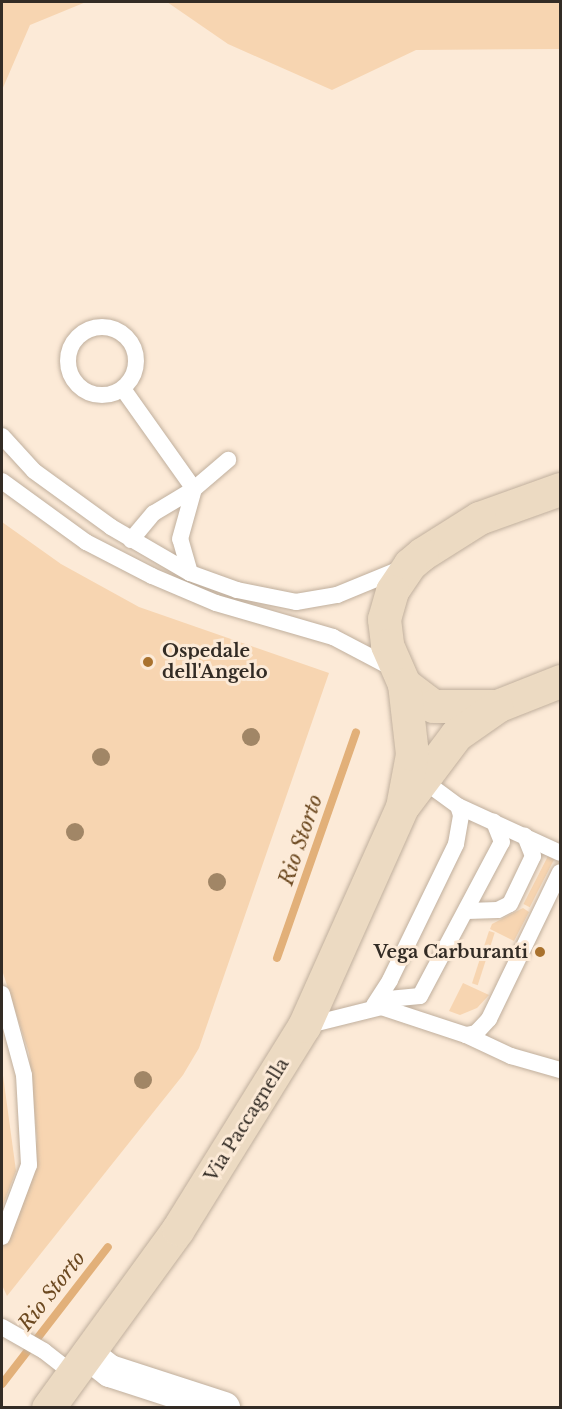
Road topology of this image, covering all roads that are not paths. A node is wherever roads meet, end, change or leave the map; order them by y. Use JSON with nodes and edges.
{"nodes":[{"id":1,"x":123,"y":389,"type":"junction"},
{"id":2,"x":2,"y":436,"type":"edge"},
{"id":3,"x":228,"y":460,"type":"dead end"},
{"id":4,"x":2,"y":481,"type":"edge"},
{"id":5,"x":194,"y":489,"type":"junction"},
{"id":6,"x":554,"y":496,"type":"edge"},
{"id":7,"x":131,"y":540,"type":"junction"},
{"id":8,"x":410,"y":564,"type":"junction"},
{"id":9,"x":190,"y":573,"type":"junction"},
{"id":10,"x":401,"y":678,"type":"junction"},
{"id":11,"x":552,"y":691,"type":"edge"},
{"id":12,"x":497,"y":706,"type":"junction"},
{"id":13,"x":424,"y":781,"type":"junction"},
{"id":14,"x":458,"y":806,"type":"junction"},
{"id":15,"x":402,"y":807,"type":"junction"},
{"id":16,"x":495,"y":822,"type":"junction"},
{"id":17,"x":525,"y":836,"type":"junction"},
{"id":18,"x":558,"y":850,"type":"edge"},
{"id":19,"x":561,"y":872,"type":"edge"},
{"id":20,"x":467,"y":912,"type":"junction"},
{"id":21,"x":2,"y":994,"type":"edge"},
{"id":22,"x":374,"y":1004,"type":"junction"},
{"id":23,"x":304,"y":1026,"type":"junction"},
{"id":24,"x":466,"y":1035,"type":"junction"},
{"id":25,"x":561,"y":1070,"type":"edge"},
{"id":26,"x":2,"y":1237,"type":"edge"},
{"id":27,"x":8,"y":1331,"type":"edge"},
{"id":28,"x":81,"y":1364,"type":"junction"},
{"id":29,"x":48,"y":1407,"type":"edge"},
{"id":30,"x":224,"y":1407,"type":"edge"}],
"edges":[{"from":1,"to":1,"type":"lane"},
{"from":1,"to":5,"type":"lane"},
{"from":2,"to":7,"type":"lane"},
{"from":3,"to":5,"type":"lane"},
{"from":4,"to":10,"type":"lane"},
{"from":5,"to":7,"type":"lane"},
{"from":5,"to":9,"type":"lane"},
{"from":6,"to":8,"type":"main road"},
{"from":7,"to":9,"type":"lane"},
{"from":8,"to":9,"type":"lane"},
{"from":8,"to":10,"type":"main road","name":"Via Paccagnella"},
{"from":10,"to":12,"type":"main road"},
{"from":10,"to":15,"type":"main road","name":"Via Paccagnella"},
{"from":11,"to":12,"type":"main road"},
{"from":12,"to":13,"type":"main road","name":"Via Paccagnella"},
{"from":13,"to":14,"type":"lane"},
{"from":13,"to":15,"type":"main road","name":"Via Paccagnella"},
{"from":14,"to":16,"type":"lane"},
{"from":14,"to":22,"type":"lane"},
{"from":15,"to":23,"type":"main road","name":"Via Paccagnella"},
{"from":16,"to":17,"type":"lane"},
{"from":16,"to":20,"type":"lane"},
{"from":17,"to":18,"type":"lane"},
{"from":17,"to":20,"type":"lane"},
{"from":19,"to":24,"type":"lane"},
{"from":20,"to":22,"type":"lane"},
{"from":21,"to":26,"type":"lane"},
{"from":22,"to":23,"type":"lane"},
{"from":22,"to":24,"type":"lane"},
{"from":23,"to":28,"type":"main road","name":"Via Paccagnella"},
{"from":24,"to":25,"type":"lane"},
{"from":27,"to":28,"type":"lane"},
{"from":28,"to":29,"type":"main road","name":"Via Paccagnella"},
{"from":28,"to":30,"type":"street"}]}
